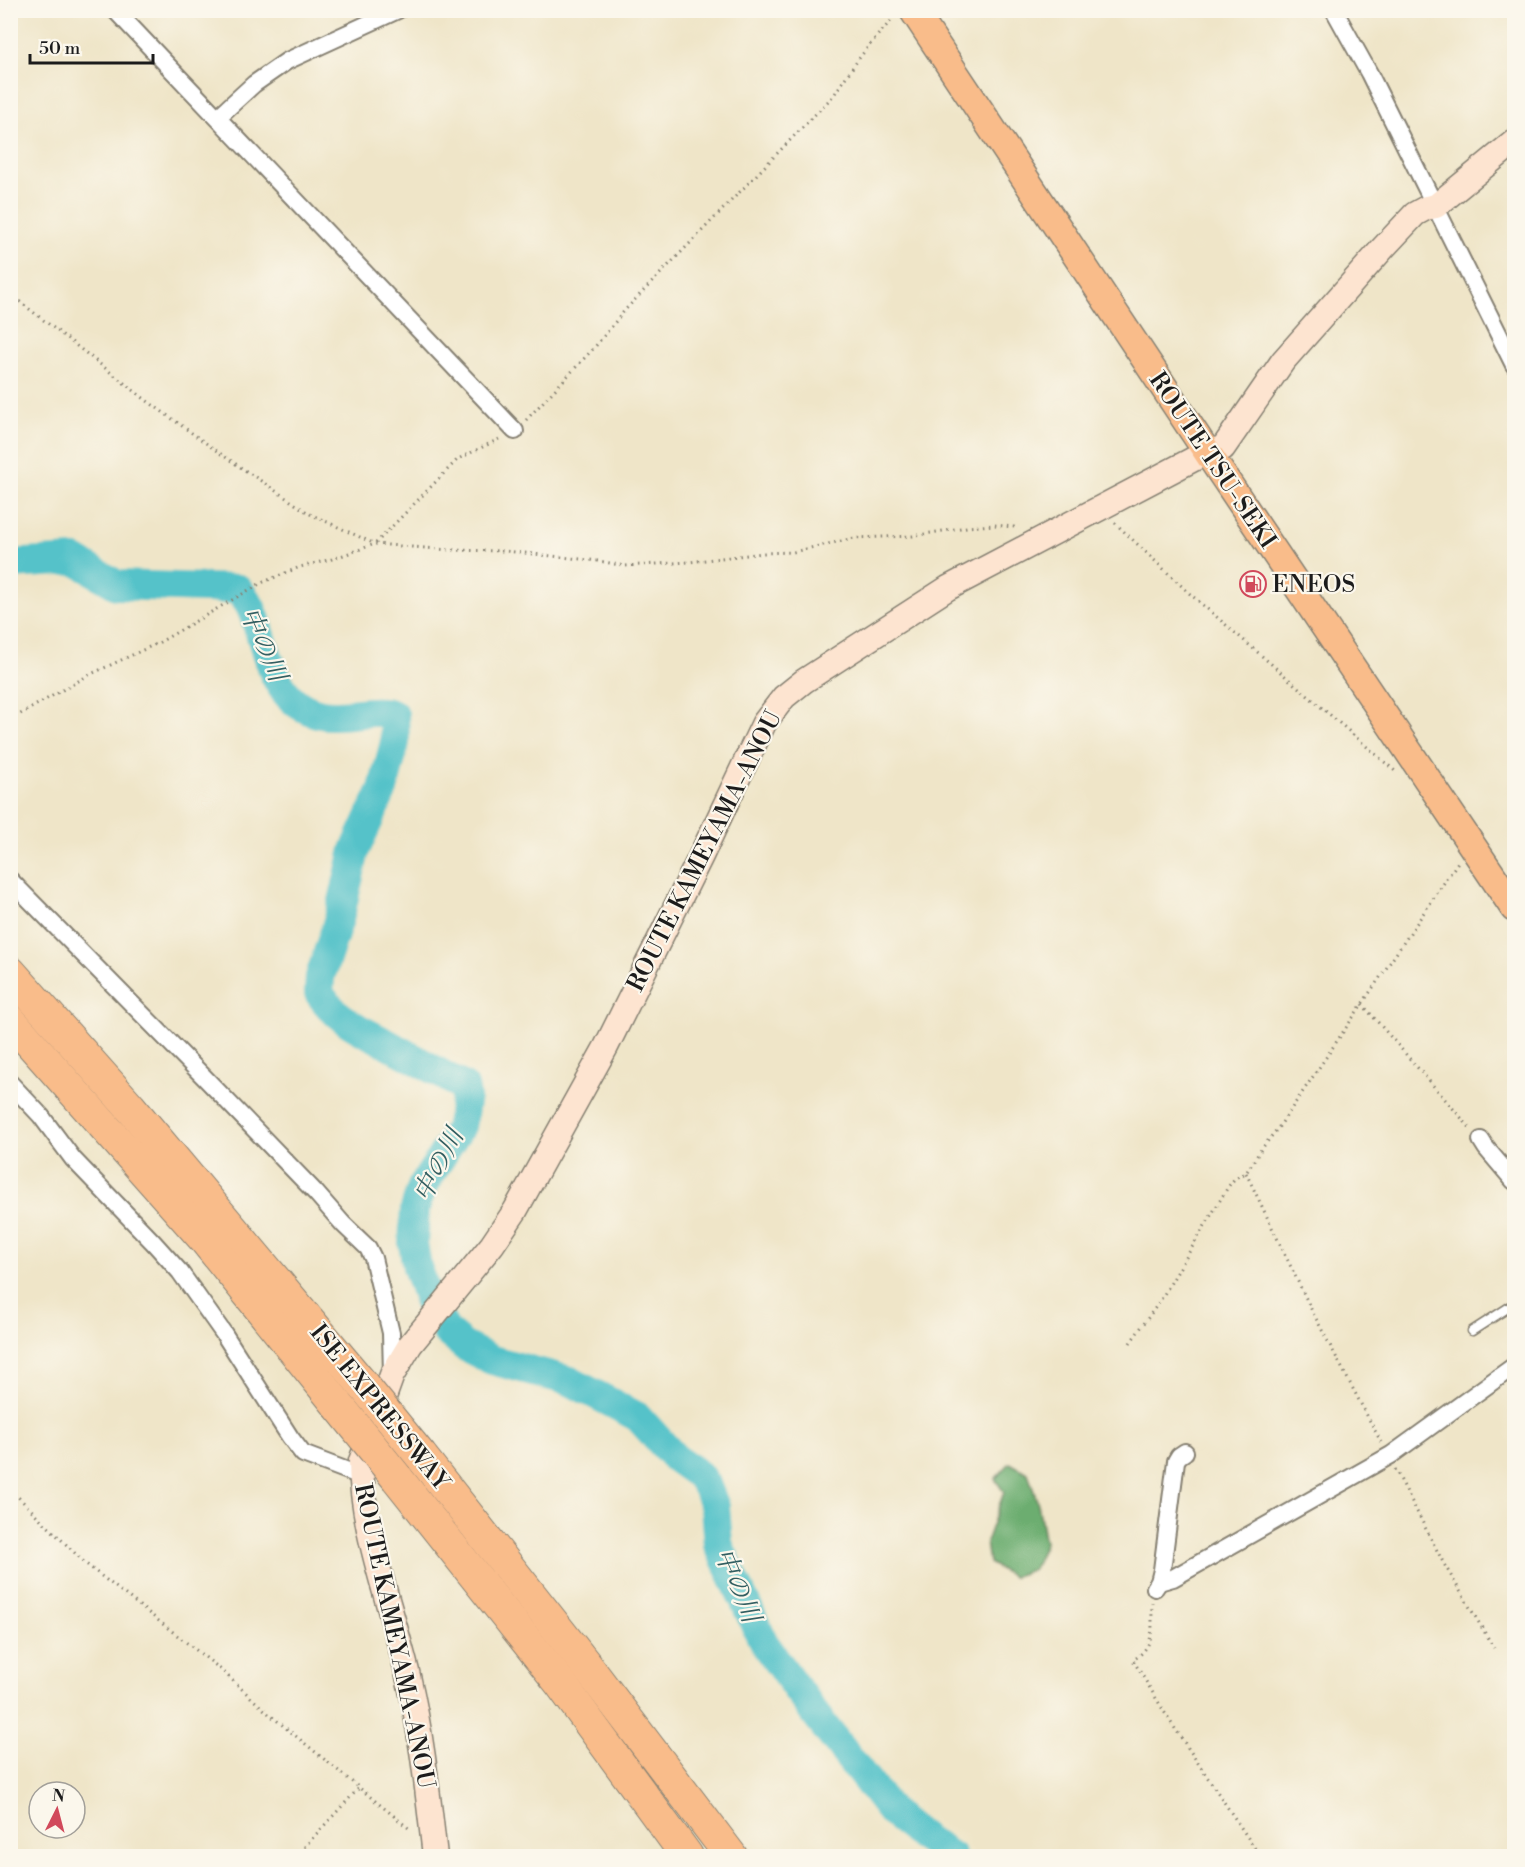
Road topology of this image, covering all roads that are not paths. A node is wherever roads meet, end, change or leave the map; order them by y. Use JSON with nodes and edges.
{"nodes":[{"id":1,"x":115,"y":10,"type":"edge"},
{"id":2,"x":398,"y":10,"type":"edge"},
{"id":3,"x":1334,"y":10,"type":"edge"},
{"id":4,"x":904,"y":14,"type":"edge"},
{"id":5,"x":218,"y":117,"type":"junction"},
{"id":6,"x":1515,"y":142,"type":"edge"},
{"id":7,"x":1436,"y":206,"type":"junction"},
{"id":8,"x":1515,"y":365,"type":"edge"},
{"id":9,"x":515,"y":431,"type":"road end"},
{"id":10,"x":1207,"y":452,"type":"junction"},
{"id":11,"x":10,"y":880,"type":"edge"},
{"id":12,"x":1515,"y":908,"type":"edge"},
{"id":13,"x":10,"y":972,"type":"edge"},
{"id":14,"x":10,"y":1020,"type":"edge"},
{"id":15,"x":10,"y":1083,"type":"edge"},
{"id":16,"x":1481,"y":1140,"type":"road end"},
{"id":17,"x":1515,"y":1181,"type":"edge"},
{"id":18,"x":1515,"y":1304,"type":"edge"},
{"id":19,"x":1472,"y":1331,"type":"dead end"},
{"id":20,"x":1515,"y":1366,"type":"edge"},
{"id":21,"x":392,"y":1375,"type":"junction"},
{"id":22,"x":1185,"y":1452,"type":"dead end"},
{"id":23,"x":361,"y":1476,"type":"junction"},
{"id":24,"x":436,"y":1856,"type":"edge"},
{"id":25,"x":687,"y":1857,"type":"edge"},
{"id":26,"x":731,"y":1857,"type":"edge"}],
"edges":[{"from":1,"to":5,"type":"street"},
{"from":2,"to":5,"type":"street"},
{"from":3,"to":7,"type":"street"},
{"from":4,"to":10,"type":"main road","name":"ROUTE TSU-SEKI"},
{"from":5,"to":9,"type":"street"},
{"from":6,"to":7,"type":"main road","name":"ROUTE KAMEYAMA-ANOU"},
{"from":7,"to":8,"type":"street"},
{"from":7,"to":10,"type":"main road","name":"ROUTE KAMEYAMA-ANOU"},
{"from":10,"to":12,"type":"main road","name":"ROUTE TSU-SEKI"},
{"from":10,"to":21,"type":"main road","name":"ROUTE KAMEYAMA-ANOU"},
{"from":11,"to":21,"type":"street"},
{"from":13,"to":26,"type":"highway","name":"ISE EXPRESSWAY","bridge":true},
{"from":14,"to":25,"type":"highway","name":"ISE EXPRESSWAY","bridge":true},
{"from":15,"to":23,"type":"street"},
{"from":16,"to":17,"type":"street"},
{"from":18,"to":19,"type":"lane"},
{"from":20,"to":22,"type":"street"},
{"from":21,"to":23,"type":"main road","name":"ROUTE KAMEYAMA-ANOU"},
{"from":23,"to":24,"type":"main road","name":"ROUTE KAMEYAMA-ANOU"}]}
